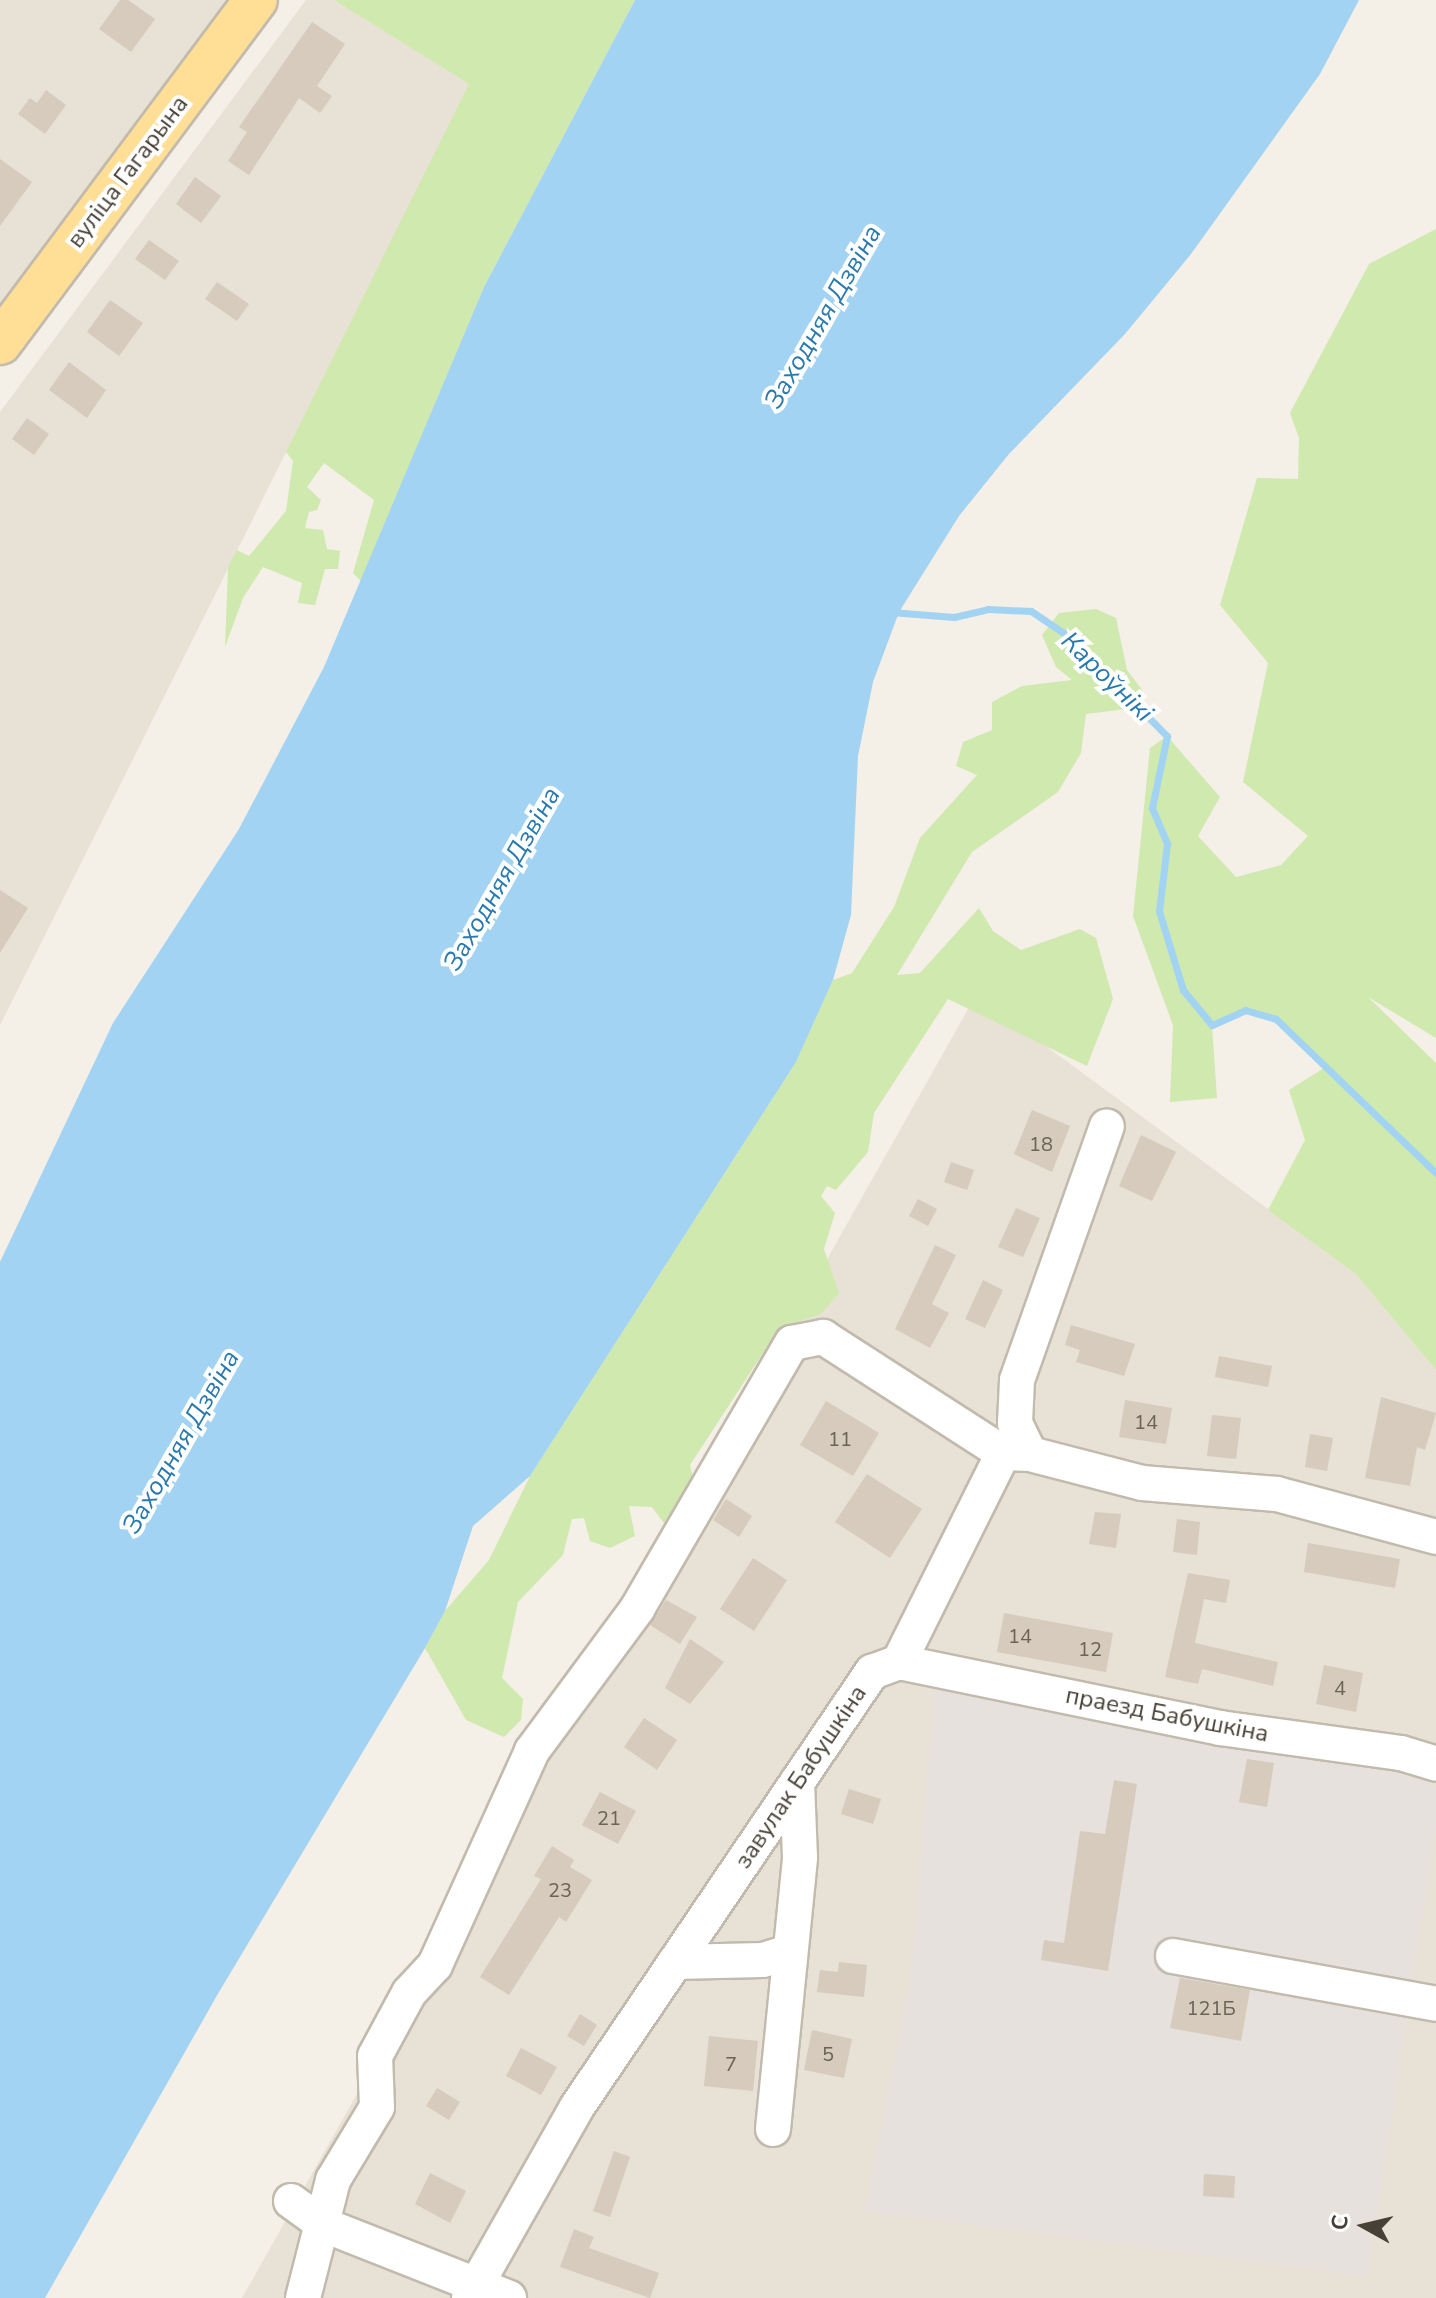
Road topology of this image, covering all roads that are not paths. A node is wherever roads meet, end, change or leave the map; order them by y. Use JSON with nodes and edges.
{"nodes":[{"id":1,"x":256,"y":0,"type":"edge"},
{"id":2,"x":0,"y":343,"type":"edge"},
{"id":3,"x":1107,"y":1126,"type":"dead end"},
{"id":4,"x":1016,"y":1453,"type":"junction"},
{"id":5,"x":1436,"y":1537,"type":"edge"},
{"id":6,"x":899,"y":1662,"type":"junction"},
{"id":7,"x":1436,"y":1764,"type":"edge"},
{"id":8,"x":797,"y":1782,"type":"junction"},
{"id":9,"x":790,"y":1952,"type":"junction"},
{"id":10,"x":1173,"y":1956,"type":"dead end"},
{"id":11,"x":675,"y":1962,"type":"junction"},
{"id":12,"x":1436,"y":2004,"type":"edge"},
{"id":13,"x":773,"y":2129,"type":"dead end"},
{"id":14,"x":291,"y":2201,"type":"dead end"},
{"id":15,"x":324,"y":2225,"type":"junction"},
{"id":16,"x":473,"y":2292,"type":"edge"},
{"id":17,"x":303,"y":2298,"type":"edge"},
{"id":18,"x":509,"y":2298,"type":"edge"}],
"edges":[{"from":1,"to":2,"type":"main road","name":"вуліца Гагарына"},
{"from":3,"to":4,"type":"street"},
{"from":4,"to":5,"type":"street"},
{"from":4,"to":6,"type":"street"},
{"from":4,"to":15,"type":"street"},
{"from":6,"to":7,"type":"street","name":"праезд Бабушкіна"},
{"from":6,"to":8,"type":"street","name":"завулак Бабушкіна"},
{"from":8,"to":9,"type":"street"},
{"from":8,"to":11,"type":"street","name":"завулак Бабушкіна"},
{"from":9,"to":11,"type":"street"},
{"from":9,"to":13,"type":"street"},
{"from":10,"to":12,"type":"street"},
{"from":11,"to":16,"type":"street","name":"завулак Бабушкіна"},
{"from":14,"to":15,"type":"street"},
{"from":15,"to":16,"type":"street"},
{"from":15,"to":17,"type":"street"},
{"from":16,"to":18,"type":"street"}]}
